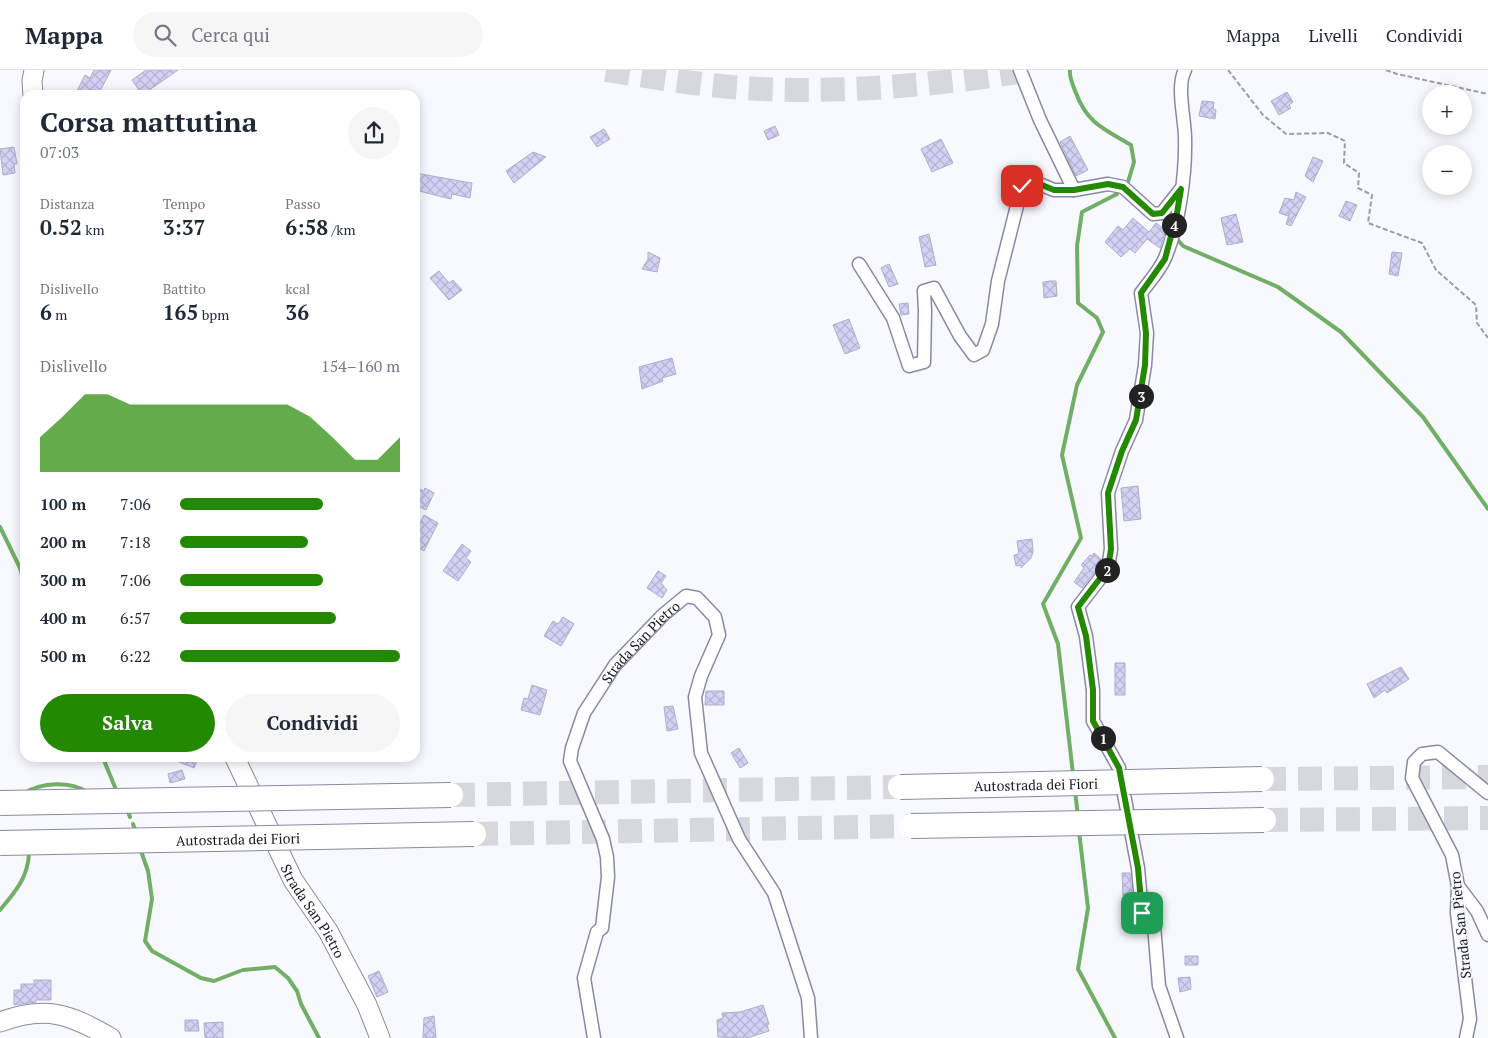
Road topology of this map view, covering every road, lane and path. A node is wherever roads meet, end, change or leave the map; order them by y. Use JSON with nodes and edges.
{"nodes":[{"id":1,"x":34,"y":70,"type":"edge"},
{"id":2,"x":1020,"y":70,"type":"edge"},
{"id":3,"x":1185,"y":70,"type":"edge"},
{"id":4,"x":1228,"y":70,"type":"edge"},
{"id":5,"x":1386,"y":70,"type":"edge"},
{"id":6,"x":33,"y":90,"type":"edge"},
{"id":7,"x":1488,"y":94,"type":"edge"},
{"id":8,"x":1181,"y":189,"type":"junction"},
{"id":9,"x":1074,"y":190,"type":"junction"},
{"id":10,"x":860,"y":264,"type":"dead end"},
{"id":11,"x":1488,"y":338,"type":"edge"},
{"id":12,"x":237,"y":762,"type":"edge"},
{"id":13,"x":1262,"y":779,"type":"tunnel mouth"},
{"id":14,"x":900,"y":786,"type":"tunnel mouth"},
{"id":15,"x":1488,"y":792,"type":"edge"},
{"id":16,"x":451,"y":795,"type":"tunnel mouth"},
{"id":17,"x":0,"y":803,"type":"edge"},
{"id":18,"x":1264,"y":820,"type":"tunnel mouth"},
{"id":19,"x":911,"y":826,"type":"tunnel mouth"},
{"id":20,"x":474,"y":834,"type":"tunnel mouth"},
{"id":21,"x":0,"y":843,"type":"edge"},
{"id":22,"x":1458,"y":886,"type":"junction"},
{"id":23,"x":1488,"y":935,"type":"edge"},
{"id":24,"x":0,"y":1022,"type":"edge"},
{"id":25,"x":110,"y":1038,"type":"edge"},
{"id":26,"x":380,"y":1038,"type":"edge"},
{"id":27,"x":594,"y":1038,"type":"edge"},
{"id":28,"x":811,"y":1038,"type":"edge"},
{"id":29,"x":1177,"y":1038,"type":"edge"},
{"id":30,"x":1466,"y":1038,"type":"edge"}],
"edges":[{"from":1,"to":6,"type":"street"},
{"from":2,"to":9,"type":"street"},
{"from":3,"to":8,"type":"street"},
{"from":4,"to":11,"type":"path"},
{"from":5,"to":7,"type":"path"},
{"from":8,"to":9,"type":"street"},
{"from":8,"to":29,"type":"street"},
{"from":9,"to":10,"type":"street"},
{"from":12,"to":26,"type":"street","name":"Strada San Pietro"},
{"from":13,"to":14,"type":"highway","name":"Autostrada dei Fiori","bridge":true},
{"from":15,"to":22,"type":"street","name":"Strada San Pietro"},
{"from":16,"to":17,"type":"highway","bridge":true},
{"from":18,"to":19,"type":"highway","bridge":true},
{"from":20,"to":21,"type":"highway","name":"Autostrada dei Fiori","bridge":true},
{"from":22,"to":23,"type":"street"},
{"from":22,"to":30,"type":"street","name":"Strada San Pietro"},
{"from":24,"to":25,"type":"street"},
{"from":27,"to":28,"type":"street","name":"Strada San Pietro"}]}
